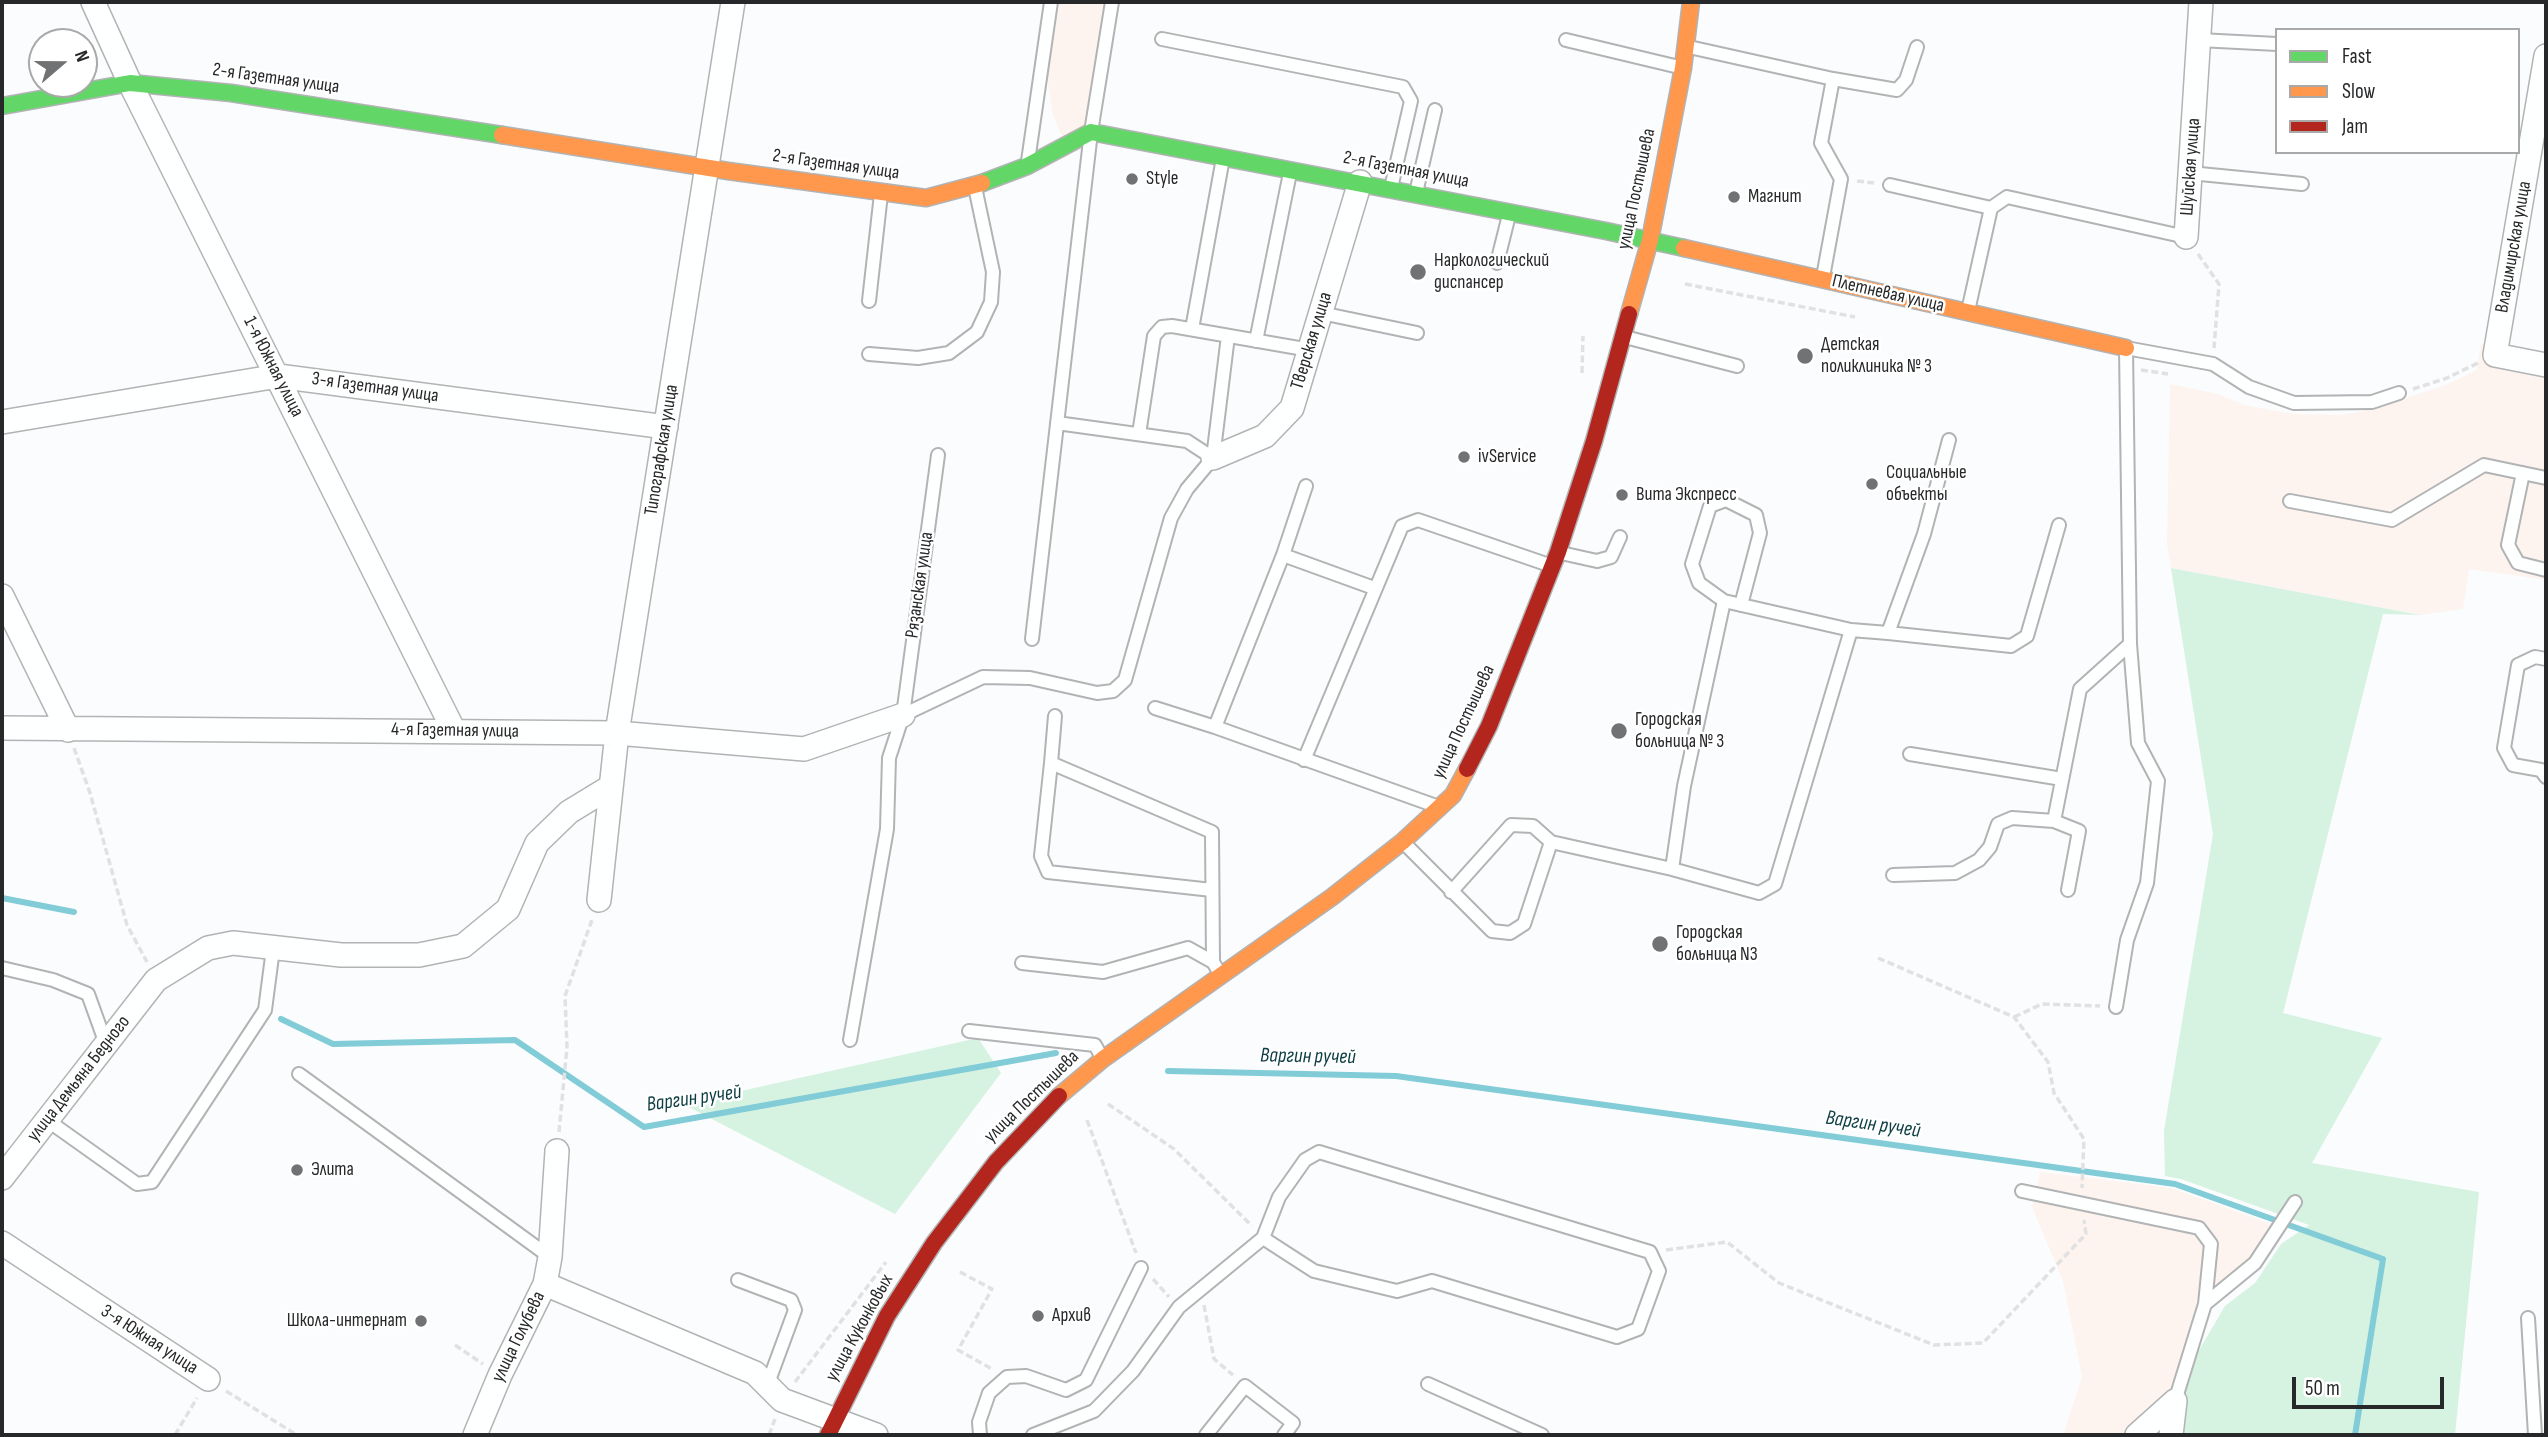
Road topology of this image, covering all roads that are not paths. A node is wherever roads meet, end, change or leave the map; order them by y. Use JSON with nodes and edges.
{"nodes":[{"id":1,"x":93,"y":2,"type":"edge"},
{"id":2,"x":733,"y":2,"type":"edge"},
{"id":3,"x":1051,"y":2,"type":"edge"},
{"id":4,"x":1112,"y":2,"type":"edge"},
{"id":5,"x":1691,"y":2,"type":"edge"},
{"id":6,"x":2201,"y":2,"type":"edge"},
{"id":7,"x":1162,"y":38,"type":"dead end"},
{"id":8,"x":1566,"y":40,"type":"dead end"},
{"id":9,"x":2199,"y":40,"type":"junction"},
{"id":10,"x":2275,"y":44,"type":"edge"},
{"id":11,"x":1686,"y":47,"type":"junction"},
{"id":12,"x":1917,"y":47,"type":"dead end"},
{"id":13,"x":2546,"y":55,"type":"edge"},
{"id":14,"x":1683,"y":68,"type":"junction"},
{"id":15,"x":1833,"y":79,"type":"junction"},
{"id":16,"x":130,"y":83,"type":"junction"},
{"id":17,"x":2,"y":106,"type":"edge"},
{"id":18,"x":1435,"y":110,"type":"dead end"},
{"id":19,"x":1091,"y":132,"type":"junction"},
{"id":20,"x":1224,"y":157,"type":"junction"},
{"id":21,"x":1027,"y":166,"type":"junction"},
{"id":22,"x":707,"y":167,"type":"junction"},
{"id":23,"x":1290,"y":169,"type":"junction"},
{"id":24,"x":2190,"y":173,"type":"junction"},
{"id":25,"x":1360,"y":182,"type":"junction"},
{"id":26,"x":2302,"y":184,"type":"dead end"},
{"id":27,"x":1890,"y":185,"type":"road end"},
{"id":28,"x":975,"y":186,"type":"junction"},
{"id":29,"x":1391,"y":188,"type":"junction"},
{"id":30,"x":881,"y":193,"type":"junction"},
{"id":31,"x":1416,"y":193,"type":"junction"},
{"id":32,"x":1991,"y":208,"type":"junction"},
{"id":33,"x":1510,"y":211,"type":"junction"},
{"id":34,"x":2186,"y":237,"type":"joint"},
{"id":35,"x":1650,"y":240,"type":"junction"},
{"id":36,"x":1497,"y":263,"type":"dead end"},
{"id":37,"x":1823,"y":280,"type":"junction"},
{"id":38,"x":869,"y":301,"type":"dead end"},
{"id":39,"x":1321,"y":313,"type":"junction"},
{"id":40,"x":1968,"y":313,"type":"junction"},
{"id":41,"x":1192,"y":330,"type":"junction"},
{"id":42,"x":1416,"y":333,"type":"dead end"},
{"id":43,"x":1228,"y":336,"type":"junction"},
{"id":44,"x":1623,"y":336,"type":"junction"},
{"id":45,"x":1256,"y":341,"type":"junction"},
{"id":46,"x":2126,"y":348,"type":"junction"},
{"id":47,"x":1310,"y":350,"type":"junction"},
{"id":48,"x":869,"y":354,"type":"dead end"},
{"id":49,"x":2546,"y":365,"type":"edge"},
{"id":50,"x":1737,"y":366,"type":"dead end"},
{"id":51,"x":278,"y":376,"type":"junction"},
{"id":52,"x":2399,"y":393,"type":"road end"},
{"id":53,"x":2,"y":422,"type":"edge"},
{"id":54,"x":1057,"y":423,"type":"junction"},
{"id":55,"x":666,"y":427,"type":"junction"},
{"id":56,"x":1139,"y":434,"type":"junction"},
{"id":57,"x":1949,"y":440,"type":"dead end"},
{"id":58,"x":938,"y":455,"type":"dead end"},
{"id":59,"x":1213,"y":457,"type":"junction"},
{"id":60,"x":2523,"y":473,"type":"junction"},
{"id":61,"x":2546,"y":478,"type":"edge"},
{"id":62,"x":1306,"y":486,"type":"dead end"},
{"id":63,"x":2290,"y":501,"type":"dead end"},
{"id":64,"x":2059,"y":525,"type":"dead end"},
{"id":65,"x":1620,"y":537,"type":"dead end"},
{"id":66,"x":1283,"y":555,"type":"junction"},
{"id":67,"x":1556,"y":559,"type":"junction"},
{"id":68,"x":2546,"y":570,"type":"edge"},
{"id":69,"x":1374,"y":588,"type":"junction"},
{"id":70,"x":2,"y":596,"type":"edge"},
{"id":71,"x":1724,"y":601,"type":"junction"},
{"id":72,"x":1741,"y":604,"type":"junction"},
{"id":73,"x":1851,"y":630,"type":"junction"},
{"id":74,"x":1888,"y":633,"type":"junction"},
{"id":75,"x":1032,"y":639,"type":"dead end"},
{"id":76,"x":2130,"y":644,"type":"junction"},
{"id":77,"x":2546,"y":659,"type":"edge"},
{"id":78,"x":1155,"y":708,"type":"dead end"},
{"id":79,"x":903,"y":715,"type":"junction"},
{"id":80,"x":1055,"y":716,"type":"dead end"},
{"id":81,"x":1215,"y":727,"type":"junction"},
{"id":82,"x":2,"y":728,"type":"edge"},
{"id":83,"x":68,"y":730,"type":"junction"},
{"id":84,"x":454,"y":730,"type":"junction"},
{"id":85,"x":617,"y":733,"type":"junction"},
{"id":86,"x":1910,"y":754,"type":"dead end"},
{"id":87,"x":1304,"y":760,"type":"junction"},
{"id":88,"x":1051,"y":763,"type":"junction"},
{"id":89,"x":2546,"y":777,"type":"edge"},
{"id":90,"x":2062,"y":779,"type":"junction"},
{"id":91,"x":610,"y":787,"type":"junction"},
{"id":92,"x":1442,"y":808,"type":"junction"},
{"id":93,"x":2054,"y":821,"type":"junction"},
{"id":94,"x":1402,"y":842,"type":"junction"},
{"id":95,"x":1551,"y":842,"type":"junction"},
{"id":96,"x":1672,"y":869,"type":"junction"},
{"id":97,"x":1893,"y":876,"type":"dead end"},
{"id":98,"x":1212,"y":890,"type":"junction"},
{"id":99,"x":2068,"y":890,"type":"dead end"},
{"id":100,"x":1451,"y":892,"type":"junction"},
{"id":101,"x":599,"y":900,"type":"road end"},
{"id":102,"x":273,"y":949,"type":"junction"},
{"id":103,"x":1022,"y":963,"type":"dead end"},
{"id":104,"x":2,"y":968,"type":"edge"},
{"id":105,"x":1217,"y":969,"type":"junction"},
{"id":106,"x":2116,"y":1007,"type":"road end"},
{"id":107,"x":969,"y":1031,"type":"dead end"},
{"id":108,"x":850,"y":1041,"type":"dead end"},
{"id":109,"x":106,"y":1044,"type":"junction"},
{"id":110,"x":1103,"y":1059,"type":"junction"},
{"id":111,"x":299,"y":1074,"type":"dead end"},
{"id":112,"x":47,"y":1120,"type":"junction"},
{"id":113,"x":557,"y":1152,"type":"road end"},
{"id":114,"x":2,"y":1178,"type":"edge"},
{"id":115,"x":2022,"y":1191,"type":"dead end"},
{"id":116,"x":2295,"y":1202,"type":"dead end"},
{"id":117,"x":1263,"y":1238,"type":"junction"},
{"id":118,"x":2,"y":1243,"type":"edge"},
{"id":119,"x":933,"y":1243,"type":"joint"},
{"id":120,"x":550,"y":1257,"type":"junction"},
{"id":121,"x":1141,"y":1268,"type":"road end"},
{"id":122,"x":738,"y":1280,"type":"dead end"},
{"id":123,"x":545,"y":1283,"type":"junction"},
{"id":124,"x":2206,"y":1304,"type":"junction"},
{"id":125,"x":2528,"y":1318,"type":"dead end"},
{"id":126,"x":208,"y":1379,"type":"road end"},
{"id":127,"x":1428,"y":1384,"type":"dead end"},
{"id":128,"x":767,"y":1387,"type":"junction"},
{"id":129,"x":2175,"y":1401,"type":"junction"},
{"id":130,"x":831,"y":1428,"type":"edge"},
{"id":131,"x":475,"y":1435,"type":"edge"},
{"id":132,"x":876,"y":1435,"type":"edge"},
{"id":133,"x":980,"y":1435,"type":"edge"},
{"id":134,"x":1032,"y":1435,"type":"edge"},
{"id":135,"x":1206,"y":1435,"type":"edge"},
{"id":136,"x":1284,"y":1435,"type":"edge"},
{"id":137,"x":1542,"y":1435,"type":"edge"},
{"id":138,"x":2137,"y":1435,"type":"edge"},
{"id":139,"x":2171,"y":1435,"type":"edge"},
{"id":140,"x":2535,"y":1435,"type":"edge"}],
"edges":[{"from":1,"to":16,"type":"street","name":"1-я Южная улица"},
{"from":2,"to":22,"type":"street","name":"Типографская улица"},
{"from":3,"to":21,"type":"lane"},
{"from":4,"to":19,"type":"lane"},
{"from":5,"to":11,"type":"street","name":"улица Постышева"},
{"from":6,"to":9,"type":"street","name":"Шуйская улица"},
{"from":7,"to":29,"type":"lane"},
{"from":8,"to":14,"type":"lane"},
{"from":9,"to":10,"type":"lane"},
{"from":9,"to":24,"type":"street","name":"Шуйская улица"},
{"from":11,"to":14,"type":"street","name":"улица Постышева"},
{"from":11,"to":15,"type":"lane"},
{"from":12,"to":15,"type":"lane"},
{"from":13,"to":49,"type":"street","name":"Владимирская улица"},
{"from":14,"to":35,"type":"street","name":"улица Постышева"},
{"from":15,"to":37,"type":"lane"},
{"from":16,"to":17,"type":"street","name":"2-я Газетная улица"},
{"from":16,"to":22,"type":"street","name":"2-я Газетная улица"},
{"from":16,"to":51,"type":"street","name":"1-я Южная улица"},
{"from":18,"to":31,"type":"lane"},
{"from":19,"to":20,"type":"street","name":"2-я Газетная улица"},
{"from":19,"to":21,"type":"street","name":"2-я Газетная улица"},
{"from":19,"to":54,"type":"lane"},
{"from":20,"to":23,"type":"street","name":"2-я Газетная улица"},
{"from":20,"to":41,"type":"lane"},
{"from":21,"to":28,"type":"street","name":"2-я Газетная улица"},
{"from":22,"to":30,"type":"street","name":"2-я Газетная улица"},
{"from":22,"to":55,"type":"street","name":"Типографская улица"},
{"from":23,"to":25,"type":"street","name":"2-я Газетная улица"},
{"from":23,"to":45,"type":"lane"},
{"from":24,"to":26,"type":"lane"},
{"from":24,"to":34,"type":"street","name":"Шуйская улица"},
{"from":25,"to":29,"type":"street","name":"2-я Газетная улица"},
{"from":25,"to":39,"type":"street","name":"Тверская улица"},
{"from":27,"to":32,"type":"lane"},
{"from":28,"to":30,"type":"street","name":"2-я Газетная улица"},
{"from":28,"to":48,"type":"lane"},
{"from":29,"to":31,"type":"street","name":"2-я Газетная улица"},
{"from":30,"to":38,"type":"lane"},
{"from":31,"to":33,"type":"street","name":"2-я Газетная улица"},
{"from":32,"to":34,"type":"lane"},
{"from":32,"to":40,"type":"lane"},
{"from":33,"to":35,"type":"street","name":"2-я Газетная улица"},
{"from":33,"to":36,"type":"lane"},
{"from":35,"to":37,"type":"street","name":"Плетневая улица"},
{"from":35,"to":44,"type":"street","name":"улица Постышева"},
{"from":37,"to":40,"type":"street","name":"Плетневая улица"},
{"from":39,"to":42,"type":"lane"},
{"from":39,"to":47,"type":"street","name":"Тверская улица"},
{"from":40,"to":46,"type":"street","name":"Плетневая улица"},
{"from":41,"to":43,"type":"lane"},
{"from":41,"to":56,"type":"lane"},
{"from":43,"to":45,"type":"lane"},
{"from":43,"to":59,"type":"lane"},
{"from":44,"to":50,"type":"lane"},
{"from":44,"to":67,"type":"street","name":"улица Постышева"},
{"from":45,"to":47,"type":"lane"},
{"from":46,"to":52,"type":"lane"},
{"from":46,"to":76,"type":"lane"},
{"from":47,"to":59,"type":"street","name":"Тверская улица"},
{"from":51,"to":53,"type":"street","name":"3-я Газетная улица"},
{"from":51,"to":55,"type":"street","name":"3-я Газетная улица"},
{"from":51,"to":84,"type":"street","name":"1-я Южная улица"},
{"from":54,"to":56,"type":"lane"},
{"from":54,"to":75,"type":"lane"},
{"from":55,"to":85,"type":"street","name":"Типографская улица"},
{"from":56,"to":59,"type":"lane"},
{"from":57,"to":74,"type":"lane"},
{"from":58,"to":79,"type":"lane","name":"Рязанская улица"},
{"from":59,"to":79,"type":"lane"},
{"from":60,"to":61,"type":"lane"},
{"from":60,"to":63,"type":"lane"},
{"from":60,"to":68,"type":"lane"},
{"from":62,"to":66,"type":"lane"},
{"from":64,"to":74,"type":"lane"},
{"from":65,"to":67,"type":"lane"},
{"from":66,"to":69,"type":"lane"},
{"from":66,"to":81,"type":"lane"},
{"from":67,"to":69,"type":"lane"},
{"from":67,"to":92,"type":"street","name":"улица Постышева"},
{"from":69,"to":87,"type":"lane"},
{"from":70,"to":83,"type":"street"},
{"from":71,"to":72,"type":"lane"},
{"from":71,"to":72,"type":"lane"},
{"from":71,"to":96,"type":"lane"},
{"from":72,"to":73,"type":"lane"},
{"from":73,"to":74,"type":"lane"},
{"from":73,"to":96,"type":"lane"},
{"from":76,"to":90,"type":"lane"},
{"from":76,"to":106,"type":"lane"},
{"from":77,"to":89,"type":"lane"},
{"from":78,"to":81,"type":"lane"},
{"from":79,"to":85,"type":"street","name":"4-я Газетная улица"},
{"from":79,"to":108,"type":"lane","name":"Рязанская улица"},
{"from":80,"to":88,"type":"lane"},
{"from":81,"to":87,"type":"lane"},
{"from":82,"to":83,"type":"street","name":"4-я Газетная улица"},
{"from":83,"to":84,"type":"street","name":"4-я Газетная улица"},
{"from":84,"to":85,"type":"street","name":"4-я Газетная улица"},
{"from":85,"to":91,"type":"street","name":"Типографская улица"},
{"from":86,"to":90,"type":"lane"},
{"from":87,"to":92,"type":"lane"},
{"from":88,"to":98,"type":"lane"},
{"from":88,"to":98,"type":"lane"},
{"from":90,"to":93,"type":"lane"},
{"from":91,"to":101,"type":"street","name":"Типографская улица"},
{"from":91,"to":102,"type":"street"},
{"from":92,"to":94,"type":"street","name":"улица Постышева"},
{"from":93,"to":97,"type":"lane"},
{"from":93,"to":99,"type":"lane"},
{"from":94,"to":100,"type":"lane"},
{"from":94,"to":105,"type":"street","name":"улица Постышева"},
{"from":95,"to":96,"type":"lane"},
{"from":95,"to":100,"type":"lane"},
{"from":95,"to":100,"type":"lane"},
{"from":98,"to":105,"type":"lane"},
{"from":102,"to":109,"type":"street","name":"улица Демьяна Бедного"},
{"from":102,"to":112,"type":"lane"},
{"from":103,"to":105,"type":"lane"},
{"from":104,"to":109,"type":"lane"},
{"from":105,"to":110,"type":"street","name":"улица Постышева"},
{"from":107,"to":110,"type":"lane"},
{"from":109,"to":112,"type":"street","name":"улица Демьяна Бедного"},
{"from":110,"to":119,"type":"street","name":"улица Постышева"},
{"from":111,"to":120,"type":"lane"},
{"from":112,"to":114,"type":"street","name":"улица Демьяна Бедного"},
{"from":113,"to":120,"type":"street","name":"улица Голубева"},
{"from":115,"to":124,"type":"lane"},
{"from":116,"to":124,"type":"lane"},
{"from":117,"to":117,"type":"lane"},
{"from":117,"to":134,"type":"lane"},
{"from":118,"to":126,"type":"street","name":"3-я Южная улица"},
{"from":119,"to":130,"type":"street","name":"улица Куконковых"},
{"from":120,"to":123,"type":"street","name":"улица Голубева"},
{"from":121,"to":133,"type":"lane"},
{"from":122,"to":128,"type":"lane"},
{"from":123,"to":128,"type":"street"},
{"from":123,"to":131,"type":"street","name":"улица Голубева"},
{"from":124,"to":129,"type":"lane"},
{"from":125,"to":140,"type":"lane"},
{"from":127,"to":137,"type":"lane"},
{"from":128,"to":130,"type":"street"},
{"from":129,"to":138,"type":"street"},
{"from":129,"to":139,"type":"street"},
{"from":130,"to":132,"type":"street"},
{"from":135,"to":136,"type":"lane"}]}
